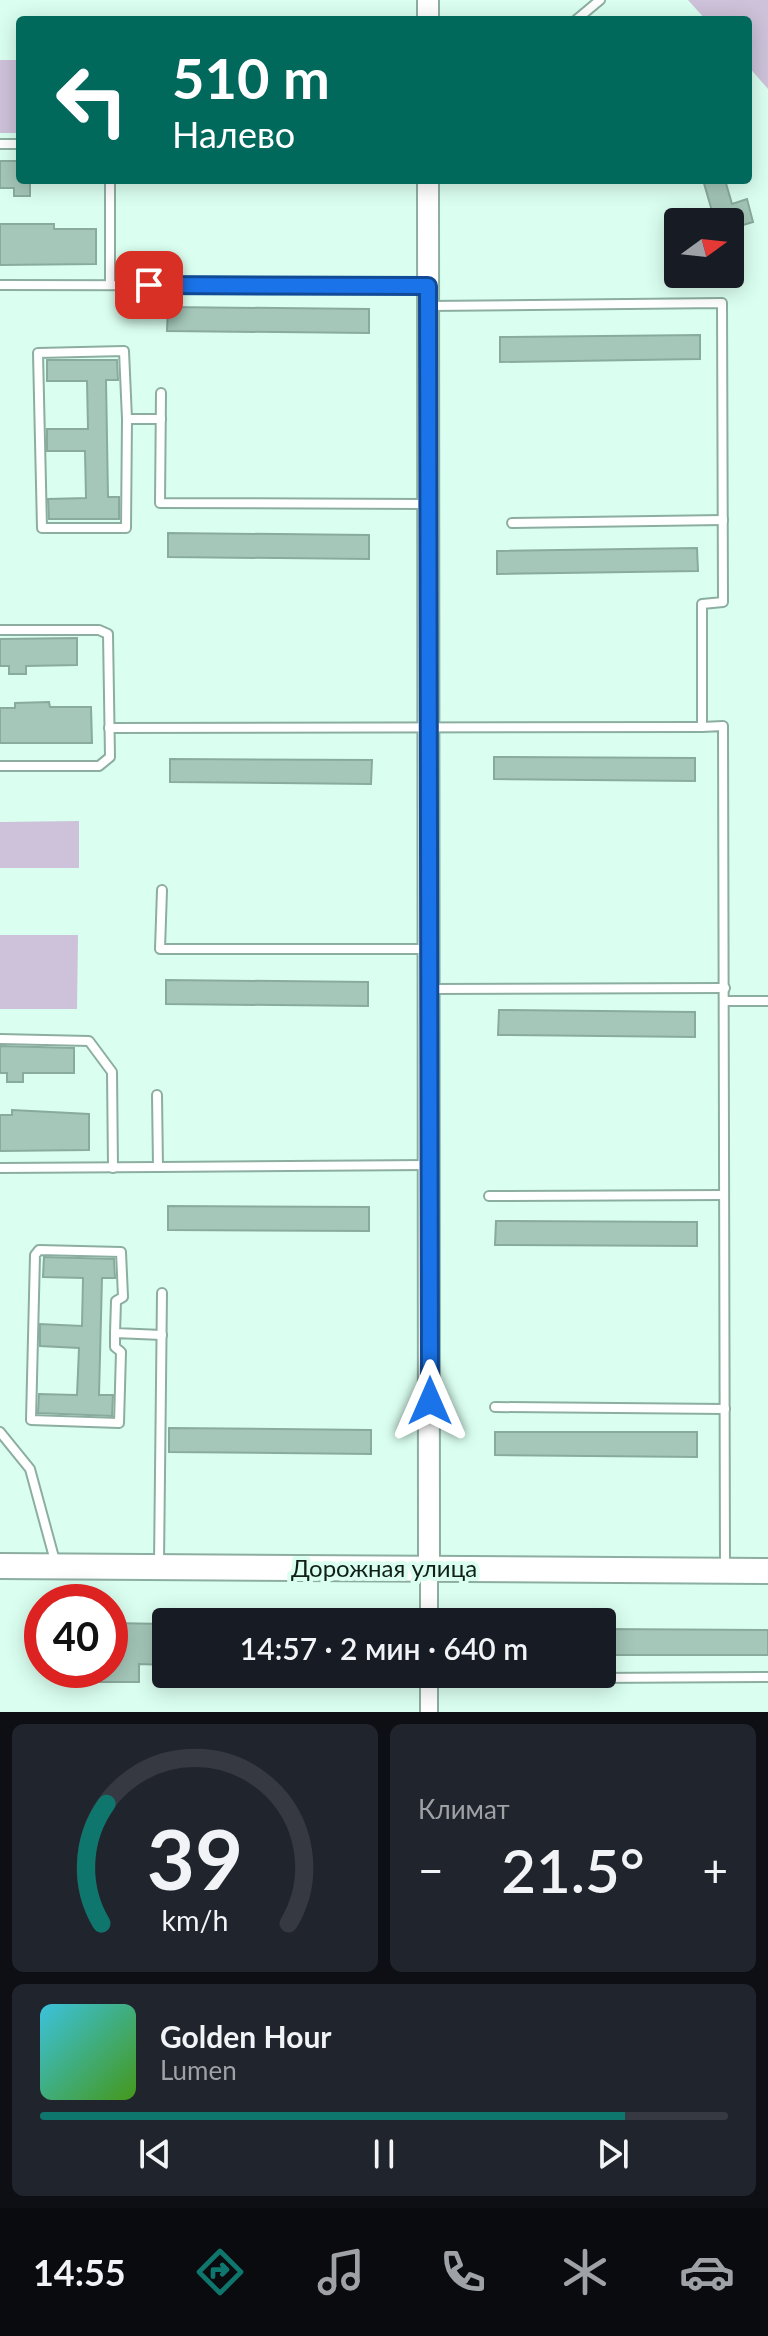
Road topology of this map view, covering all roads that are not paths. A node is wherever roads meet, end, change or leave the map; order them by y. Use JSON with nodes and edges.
{"nodes":[{"id":1,"x":600,"y":0,"type":"edge"},
{"id":2,"x":581,"y":16,"type":"edge"},
{"id":3,"x":110,"y":184,"type":"edge"},
{"id":4,"x":428,"y":184,"type":"edge"},
{"id":5,"x":0,"y":285,"type":"edge"},
{"id":6,"x":110,"y":285,"type":"junction"},
{"id":7,"x":428,"y":296,"type":"junction"},
{"id":8,"x":161,"y":393,"type":"dead end"},
{"id":9,"x":127,"y":419,"type":"junction"},
{"id":10,"x":161,"y":419,"type":"junction"},
{"id":11,"x":428,"y":504,"type":"junction"},
{"id":12,"x":723,"y":520,"type":"junction"},
{"id":13,"x":512,"y":523,"type":"dead end"},
{"id":14,"x":0,"y":630,"type":"edge"},
{"id":15,"x":702,"y":727,"type":"junction"},
{"id":16,"x":109,"y":728,"type":"junction"},
{"id":17,"x":428,"y":728,"type":"junction"},
{"id":18,"x":0,"y":766,"type":"edge"},
{"id":19,"x":162,"y":890,"type":"dead end"},
{"id":20,"x":429,"y":949,"type":"junction"},
{"id":21,"x":725,"y":988,"type":"junction"},
{"id":22,"x":429,"y":989,"type":"junction"},
{"id":23,"x":724,"y":1001,"type":"junction"},
{"id":24,"x":768,"y":1001,"type":"edge"},
{"id":25,"x":0,"y":1039,"type":"edge"},
{"id":26,"x":157,"y":1095,"type":"dead end"},
{"id":27,"x":429,"y":1165,"type":"junction"},
{"id":28,"x":158,"y":1167,"type":"junction"},
{"id":29,"x":0,"y":1168,"type":"edge"},
{"id":30,"x":113,"y":1168,"type":"junction"},
{"id":31,"x":724,"y":1195,"type":"junction"},
{"id":32,"x":489,"y":1196,"type":"dead end"},
{"id":33,"x":162,"y":1293,"type":"dead end"},
{"id":34,"x":115,"y":1333,"type":"junction"},
{"id":35,"x":162,"y":1335,"type":"junction"},
{"id":36,"x":495,"y":1407,"type":"dead end"},
{"id":37,"x":725,"y":1409,"type":"junction"},
{"id":38,"x":0,"y":1432,"type":"edge"},
{"id":39,"x":0,"y":1566,"type":"edge"},
{"id":40,"x":56,"y":1566,"type":"junction"},
{"id":41,"x":159,"y":1567,"type":"junction"},
{"id":42,"x":429,"y":1569,"type":"junction"},
{"id":43,"x":725,"y":1570,"type":"junction"},
{"id":44,"x":768,"y":1571,"type":"edge"},
{"id":45,"x":429,"y":1608,"type":"edge"},
{"id":46,"x":616,"y":1677,"type":"edge"},
{"id":47,"x":768,"y":1677,"type":"edge"},
{"id":48,"x":429,"y":1688,"type":"edge"},
{"id":49,"x":429,"y":1712,"type":"edge"}],
"edges":[{"from":1,"to":2,"type":"lane"},
{"from":3,"to":6,"type":"lane"},
{"from":4,"to":7,"type":"street"},
{"from":5,"to":6,"type":"lane"},
{"from":6,"to":7,"type":"lane"},
{"from":7,"to":11,"type":"street"},
{"from":7,"to":12,"type":"lane"},
{"from":8,"to":10,"type":"lane"},
{"from":9,"to":9,"type":"lane"},
{"from":9,"to":10,"type":"lane"},
{"from":10,"to":11,"type":"lane"},
{"from":11,"to":17,"type":"street"},
{"from":12,"to":13,"type":"lane"},
{"from":12,"to":15,"type":"lane"},
{"from":14,"to":16,"type":"lane"},
{"from":15,"to":17,"type":"lane"},
{"from":15,"to":21,"type":"lane"},
{"from":16,"to":17,"type":"lane"},
{"from":16,"to":18,"type":"lane"},
{"from":17,"to":20,"type":"street"},
{"from":19,"to":20,"type":"lane"},
{"from":20,"to":22,"type":"street"},
{"from":21,"to":22,"type":"lane"},
{"from":21,"to":23,"type":"lane"},
{"from":22,"to":27,"type":"street"},
{"from":23,"to":24,"type":"lane"},
{"from":23,"to":31,"type":"lane"},
{"from":25,"to":30,"type":"lane"},
{"from":26,"to":28,"type":"lane"},
{"from":27,"to":28,"type":"lane"},
{"from":27,"to":42,"type":"street"},
{"from":28,"to":30,"type":"lane"},
{"from":29,"to":30,"type":"lane"},
{"from":31,"to":32,"type":"lane"},
{"from":31,"to":37,"type":"lane"},
{"from":33,"to":35,"type":"lane"},
{"from":34,"to":34,"type":"lane"},
{"from":34,"to":35,"type":"lane"},
{"from":35,"to":41,"type":"lane"},
{"from":36,"to":37,"type":"lane"},
{"from":37,"to":43,"type":"lane"},
{"from":38,"to":40,"type":"lane"},
{"from":39,"to":40,"type":"main road","name":"Дорожная улица"},
{"from":40,"to":41,"type":"main road","name":"Дорожная улица"},
{"from":41,"to":42,"type":"main road","name":"Дорожная улица"},
{"from":42,"to":43,"type":"main road","name":"Дорожная улица"},
{"from":42,"to":45,"type":"street"},
{"from":43,"to":44,"type":"main road","name":"Дорожная улица"},
{"from":46,"to":47,"type":"lane"},
{"from":48,"to":49,"type":"street"}]}
